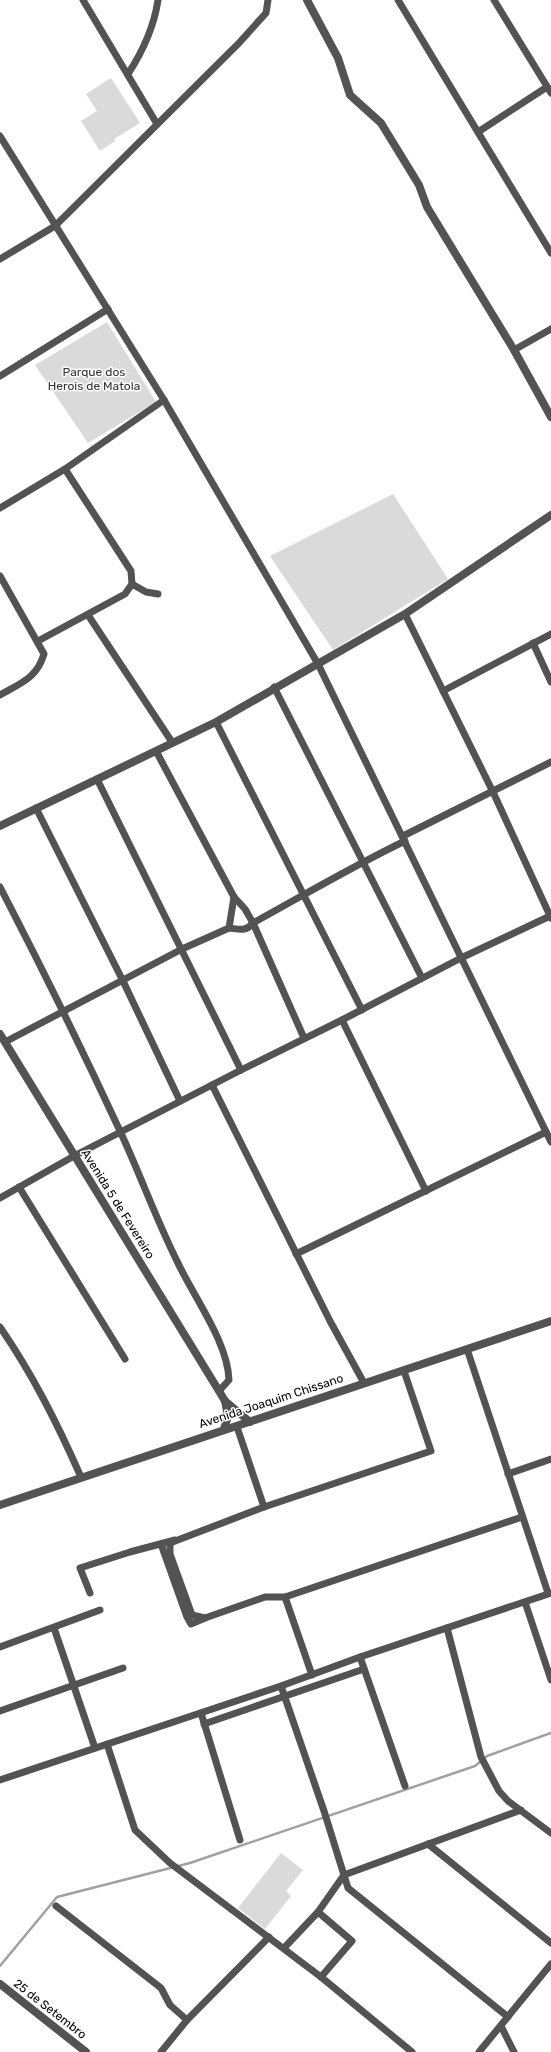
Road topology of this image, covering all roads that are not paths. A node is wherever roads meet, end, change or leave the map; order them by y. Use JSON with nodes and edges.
{"nodes":[{"id":1,"x":83,"y":0,"type":"edge"},
{"id":2,"x":158,"y":0,"type":"edge"},
{"id":3,"x":268,"y":0,"type":"edge"},
{"id":4,"x":307,"y":0,"type":"edge"},
{"id":5,"x":398,"y":0,"type":"edge"},
{"id":6,"x":494,"y":0,"type":"edge"},
{"id":7,"x":128,"y":74,"type":"junction"},
{"id":8,"x":549,"y":90,"type":"edge"},
{"id":9,"x":157,"y":124,"type":"junction"},
{"id":10,"x":478,"y":132,"type":"junction"},
{"id":11,"x":0,"y":136,"type":"edge"},
{"id":12,"x":55,"y":226,"type":"junction"},
{"id":13,"x":551,"y":253,"type":"edge"},
{"id":14,"x":0,"y":259,"type":"edge"},
{"id":15,"x":108,"y":309,"type":"junction"},
{"id":16,"x":551,"y":329,"type":"edge"},
{"id":17,"x":514,"y":350,"type":"junction"},
{"id":18,"x":0,"y":376,"type":"edge"},
{"id":19,"x":164,"y":400,"type":"junction"},
{"id":20,"x":551,"y":417,"type":"edge"},
{"id":21,"x":64,"y":469,"type":"junction"},
{"id":22,"x":0,"y":508,"type":"edge"},
{"id":23,"x":551,"y":515,"type":"edge"},
{"id":24,"x":0,"y":576,"type":"edge"},
{"id":25,"x":132,"y":584,"type":"junction"},
{"id":26,"x":158,"y":594,"type":"dead end"},
{"id":27,"x":404,"y":614,"type":"junction"},
{"id":28,"x":88,"y":615,"type":"junction"},
{"id":29,"x":551,"y":634,"type":"edge"},
{"id":30,"x":38,"y":641,"type":"junction"},
{"id":31,"x":533,"y":643,"type":"junction"},
{"id":32,"x":318,"y":664,"type":"junction"},
{"id":33,"x":551,"y":682,"type":"edge"},
{"id":34,"x":274,"y":687,"type":"junction"},
{"id":35,"x":443,"y":691,"type":"junction"},
{"id":36,"x":0,"y":695,"type":"edge"},
{"id":37,"x":216,"y":722,"type":"junction"},
{"id":38,"x":172,"y":742,"type":"junction"},
{"id":39,"x":156,"y":751,"type":"junction"},
{"id":40,"x":551,"y":762,"type":"edge"},
{"id":41,"x":97,"y":779,"type":"junction"},
{"id":42,"x":493,"y":792,"type":"junction"},
{"id":43,"x":36,"y":808,"type":"junction"},
{"id":44,"x":0,"y":826,"type":"edge"},
{"id":45,"x":404,"y":839,"type":"junction"},
{"id":46,"x":364,"y":861,"type":"junction"},
{"id":47,"x":0,"y":887,"type":"edge"},
{"id":48,"x":305,"y":893,"type":"junction"},
{"id":49,"x":234,"y":897,"type":"junction"},
{"id":50,"x":551,"y":897,"type":"edge"},
{"id":51,"x":543,"y":901,"type":"junction"},
{"id":52,"x":550,"y":917,"type":"edge"},
{"id":53,"x":254,"y":923,"type":"junction"},
{"id":54,"x":229,"y":928,"type":"junction"},
{"id":55,"x":182,"y":949,"type":"junction"},
{"id":56,"x":461,"y":958,"type":"junction"},
{"id":57,"x":422,"y":978,"type":"junction"},
{"id":58,"x":123,"y":981,"type":"junction"},
{"id":59,"x":64,"y":1010,"type":"junction"},
{"id":60,"x":362,"y":1010,"type":"junction"},
{"id":61,"x":342,"y":1020,"type":"junction"},
{"id":62,"x":0,"y":1034,"type":"edge"},
{"id":63,"x":304,"y":1038,"type":"junction"},
{"id":64,"x":5,"y":1042,"type":"junction"},
{"id":65,"x":241,"y":1070,"type":"junction"},
{"id":66,"x":212,"y":1085,"type":"junction"},
{"id":67,"x":180,"y":1102,"type":"junction"},
{"id":68,"x":546,"y":1132,"type":"junction"},
{"id":69,"x":121,"y":1133,"type":"junction"},
{"id":70,"x":551,"y":1142,"type":"edge"},
{"id":71,"x":74,"y":1156,"type":"junction"},
{"id":72,"x":19,"y":1188,"type":"junction"},
{"id":73,"x":426,"y":1191,"type":"junction"},
{"id":74,"x":0,"y":1198,"type":"edge"},
{"id":75,"x":296,"y":1254,"type":"junction"},
{"id":76,"x":551,"y":1321,"type":"edge"},
{"id":77,"x":0,"y":1327,"type":"edge"},
{"id":78,"x":467,"y":1349,"type":"junction"},
{"id":79,"x":125,"y":1359,"type":"dead end"},
{"id":80,"x":404,"y":1371,"type":"junction"},
{"id":81,"x":364,"y":1383,"type":"junction"},
{"id":82,"x":218,"y":1388,"type":"junction"},
{"id":83,"x":225,"y":1401,"type":"junction"},
{"id":84,"x":250,"y":1422,"type":"junction"},
{"id":85,"x":237,"y":1427,"type":"junction"},
{"id":86,"x":224,"y":1429,"type":"junction"},
{"id":87,"x":551,"y":1460,"type":"edge"},
{"id":88,"x":508,"y":1474,"type":"junction"},
{"id":89,"x":80,"y":1477,"type":"junction"},
{"id":90,"x":0,"y":1505,"type":"edge"},
{"id":91,"x":264,"y":1507,"type":"junction"},
{"id":92,"x":522,"y":1517,"type":"junction"},
{"id":93,"x":179,"y":1539,"type":"junction"},
{"id":94,"x":161,"y":1544,"type":"junction"},
{"id":95,"x":90,"y":1593,"type":"dead end"},
{"id":96,"x":550,"y":1593,"type":"edge"},
{"id":97,"x":285,"y":1597,"type":"junction"},
{"id":98,"x":525,"y":1602,"type":"junction"},
{"id":99,"x":100,"y":1610,"type":"dead end"},
{"id":100,"x":205,"y":1618,"type":"junction"},
{"id":101,"x":54,"y":1628,"type":"junction"},
{"id":102,"x":447,"y":1628,"type":"junction"},
{"id":103,"x":0,"y":1647,"type":"edge"},
{"id":104,"x":360,"y":1657,"type":"junction"},
{"id":105,"x":123,"y":1668,"type":"dead end"},
{"id":106,"x":364,"y":1668,"type":"junction"},
{"id":107,"x":312,"y":1675,"type":"junction"},
{"id":108,"x":551,"y":1680,"type":"edge"},
{"id":109,"x":73,"y":1686,"type":"junction"},
{"id":110,"x":281,"y":1686,"type":"junction"},
{"id":111,"x":284,"y":1697,"type":"junction"},
{"id":112,"x":0,"y":1711,"type":"edge"},
{"id":113,"x":200,"y":1713,"type":"junction"},
{"id":114,"x":204,"y":1724,"type":"junction"},
{"id":115,"x":107,"y":1744,"type":"junction"},
{"id":116,"x":95,"y":1748,"type":"junction"},
{"id":117,"x":0,"y":1780,"type":"edge"},
{"id":118,"x":405,"y":1786,"type":"dead end"},
{"id":119,"x":521,"y":1810,"type":"junction"},
{"id":120,"x":551,"y":1833,"type":"edge"},
{"id":121,"x":240,"y":1840,"type":"dead end"},
{"id":122,"x":428,"y":1844,"type":"junction"},
{"id":123,"x":344,"y":1874,"type":"junction"},
{"id":124,"x":56,"y":1906,"type":"dead end"},
{"id":125,"x":318,"y":1912,"type":"junction"},
{"id":126,"x":269,"y":1937,"type":"junction"},
{"id":127,"x":551,"y":1943,"type":"edge"},
{"id":128,"x":284,"y":1948,"type":"junction"},
{"id":129,"x":551,"y":1964,"type":"edge"},
{"id":130,"x":321,"y":1977,"type":"junction"},
{"id":131,"x":0,"y":1984,"type":"edge"},
{"id":132,"x":508,"y":2017,"type":"junction"},
{"id":133,"x":187,"y":2020,"type":"junction"},
{"id":134,"x":501,"y":2026,"type":"junction"},
{"id":135,"x":86,"y":2052,"type":"edge"},
{"id":136,"x":161,"y":2052,"type":"edge"},
{"id":137,"x":412,"y":2052,"type":"edge"},
{"id":138,"x":479,"y":2052,"type":"edge"},
{"id":139,"x":514,"y":2052,"type":"edge"}],
"edges":[{"from":1,"to":7,"type":"street"},
{"from":2,"to":7,"type":"street"},
{"from":3,"to":9,"type":"street"},
{"from":4,"to":17,"type":"street"},
{"from":5,"to":10,"type":"street"},
{"from":6,"to":8,"type":"street"},
{"from":7,"to":9,"type":"street"},
{"from":8,"to":10,"type":"street"},
{"from":9,"to":12,"type":"street"},
{"from":10,"to":13,"type":"street"},
{"from":11,"to":12,"type":"street"},
{"from":12,"to":14,"type":"street"},
{"from":12,"to":15,"type":"street"},
{"from":15,"to":18,"type":"street"},
{"from":15,"to":19,"type":"street"},
{"from":16,"to":17,"type":"street"},
{"from":17,"to":20,"type":"street"},
{"from":19,"to":21,"type":"street"},
{"from":19,"to":32,"type":"street"},
{"from":21,"to":22,"type":"street"},
{"from":21,"to":25,"type":"street"},
{"from":23,"to":27,"type":"street"},
{"from":24,"to":30,"type":"street"},
{"from":25,"to":26,"type":"street"},
{"from":25,"to":28,"type":"street"},
{"from":27,"to":32,"type":"street"},
{"from":27,"to":35,"type":"street"},
{"from":28,"to":30,"type":"street"},
{"from":28,"to":38,"type":"street"},
{"from":29,"to":31,"type":"street"},
{"from":30,"to":36,"type":"street"},
{"from":31,"to":33,"type":"street"},
{"from":31,"to":35,"type":"street"},
{"from":32,"to":34,"type":"street"},
{"from":32,"to":45,"type":"street"},
{"from":34,"to":37,"type":"street"},
{"from":34,"to":46,"type":"street"},
{"from":35,"to":42,"type":"street"},
{"from":37,"to":38,"type":"street"},
{"from":37,"to":48,"type":"street"},
{"from":38,"to":39,"type":"street"},
{"from":39,"to":41,"type":"street"},
{"from":39,"to":49,"type":"street"},
{"from":40,"to":42,"type":"street"},
{"from":41,"to":43,"type":"street"},
{"from":41,"to":55,"type":"street"},
{"from":42,"to":45,"type":"street"},
{"from":42,"to":51,"type":"street"},
{"from":43,"to":44,"type":"street"},
{"from":43,"to":58,"type":"street"},
{"from":45,"to":46,"type":"street"},
{"from":45,"to":56,"type":"street"},
{"from":46,"to":48,"type":"street"},
{"from":46,"to":57,"type":"street"},
{"from":47,"to":59,"type":"street"},
{"from":48,"to":53,"type":"street"},
{"from":48,"to":60,"type":"street"},
{"from":49,"to":53,"type":"street"},
{"from":49,"to":54,"type":"street"},
{"from":50,"to":51,"type":"street"},
{"from":51,"to":52,"type":"street"},
{"from":52,"to":56,"type":"street"},
{"from":53,"to":54,"type":"street"},
{"from":53,"to":63,"type":"street"},
{"from":54,"to":55,"type":"street"},
{"from":55,"to":58,"type":"street"},
{"from":55,"to":65,"type":"street"},
{"from":56,"to":57,"type":"street"},
{"from":56,"to":68,"type":"street"},
{"from":57,"to":60,"type":"street"},
{"from":58,"to":59,"type":"street"},
{"from":58,"to":67,"type":"street"},
{"from":59,"to":64,"type":"street"},
{"from":59,"to":69,"type":"street"},
{"from":60,"to":61,"type":"street"},
{"from":61,"to":63,"type":"street"},
{"from":61,"to":73,"type":"street"},
{"from":62,"to":64,"type":"street","name":"Avenida 5 de Fevereiro"},
{"from":63,"to":65,"type":"street"},
{"from":64,"to":71,"type":"street","name":"Avenida 5 de Fevereiro"},
{"from":65,"to":66,"type":"street"},
{"from":66,"to":67,"type":"street"},
{"from":66,"to":75,"type":"street"},
{"from":67,"to":69,"type":"street"},
{"from":68,"to":70,"type":"street"},
{"from":68,"to":73,"type":"street"},
{"from":69,"to":71,"type":"street"},
{"from":69,"to":82,"type":"street"},
{"from":71,"to":72,"type":"street"},
{"from":71,"to":82,"type":"street","name":"Avenida 5 de Fevereiro"},
{"from":72,"to":74,"type":"street"},
{"from":72,"to":79,"type":"street"},
{"from":73,"to":75,"type":"street"},
{"from":75,"to":81,"type":"street"},
{"from":76,"to":78,"type":"street","name":"Avenida Joaquim Chissano"},
{"from":77,"to":89,"type":"street"},
{"from":78,"to":80,"type":"street","name":"Avenida Joaquim Chissano"},
{"from":78,"to":88,"type":"street"},
{"from":80,"to":81,"type":"street","name":"Avenida Joaquim Chissano"},
{"from":80,"to":91,"type":"street"},
{"from":81,"to":84,"type":"street","name":"Avenida Joaquim Chissano"},
{"from":82,"to":83,"type":"street","name":"Avenida 5 de Fevereiro"},
{"from":83,"to":84,"type":"street"},
{"from":83,"to":86,"type":"street"},
{"from":84,"to":85,"type":"street","name":"Avenida Joaquim Chissano"},
{"from":85,"to":86,"type":"street","name":"Avenida Joaquim Chissano"},
{"from":85,"to":91,"type":"street"},
{"from":86,"to":89,"type":"street","name":"Avenida Joaquim Chissano"},
{"from":87,"to":88,"type":"street"},
{"from":88,"to":92,"type":"street"},
{"from":89,"to":90,"type":"street","name":"Avenida Joaquim Chissano"},
{"from":91,"to":93,"type":"street"},
{"from":92,"to":96,"type":"street"},
{"from":92,"to":97,"type":"street"},
{"from":93,"to":94,"type":"street"},
{"from":93,"to":100,"type":"street"},
{"from":94,"to":95,"type":"street"},
{"from":94,"to":100,"type":"street"},
{"from":96,"to":98,"type":"street"},
{"from":97,"to":100,"type":"street"},
{"from":97,"to":107,"type":"street"},
{"from":98,"to":102,"type":"street"},
{"from":98,"to":108,"type":"street"},
{"from":99,"to":101,"type":"street"},
{"from":101,"to":103,"type":"street"},
{"from":101,"to":109,"type":"street"},
{"from":102,"to":104,"type":"street"},
{"from":102,"to":119,"type":"street"},
{"from":104,"to":106,"type":"street"},
{"from":104,"to":107,"type":"street"},
{"from":105,"to":109,"type":"street"},
{"from":106,"to":111,"type":"street"},
{"from":106,"to":118,"type":"street"},
{"from":107,"to":110,"type":"street"},
{"from":109,"to":112,"type":"street"},
{"from":109,"to":116,"type":"street"},
{"from":110,"to":111,"type":"street"},
{"from":110,"to":113,"type":"street"},
{"from":111,"to":114,"type":"street"},
{"from":111,"to":123,"type":"street"},
{"from":113,"to":114,"type":"street"},
{"from":113,"to":115,"type":"street"},
{"from":114,"to":121,"type":"street"},
{"from":115,"to":116,"type":"street"},
{"from":115,"to":126,"type":"street"},
{"from":116,"to":117,"type":"street"},
{"from":119,"to":120,"type":"street"},
{"from":119,"to":122,"type":"street"},
{"from":122,"to":123,"type":"street"},
{"from":122,"to":127,"type":"street"},
{"from":123,"to":125,"type":"street"},
{"from":123,"to":132,"type":"street"},
{"from":124,"to":133,"type":"street"},
{"from":125,"to":128,"type":"street"},
{"from":125,"to":130,"type":"street"},
{"from":126,"to":128,"type":"street"},
{"from":126,"to":133,"type":"street"},
{"from":128,"to":130,"type":"street"},
{"from":129,"to":132,"type":"street"},
{"from":130,"to":137,"type":"street"},
{"from":131,"to":135,"type":"street","name":"25 de Setembro"},
{"from":132,"to":134,"type":"street"},
{"from":133,"to":136,"type":"street"},
{"from":134,"to":138,"type":"street"},
{"from":134,"to":139,"type":"street"}]}
